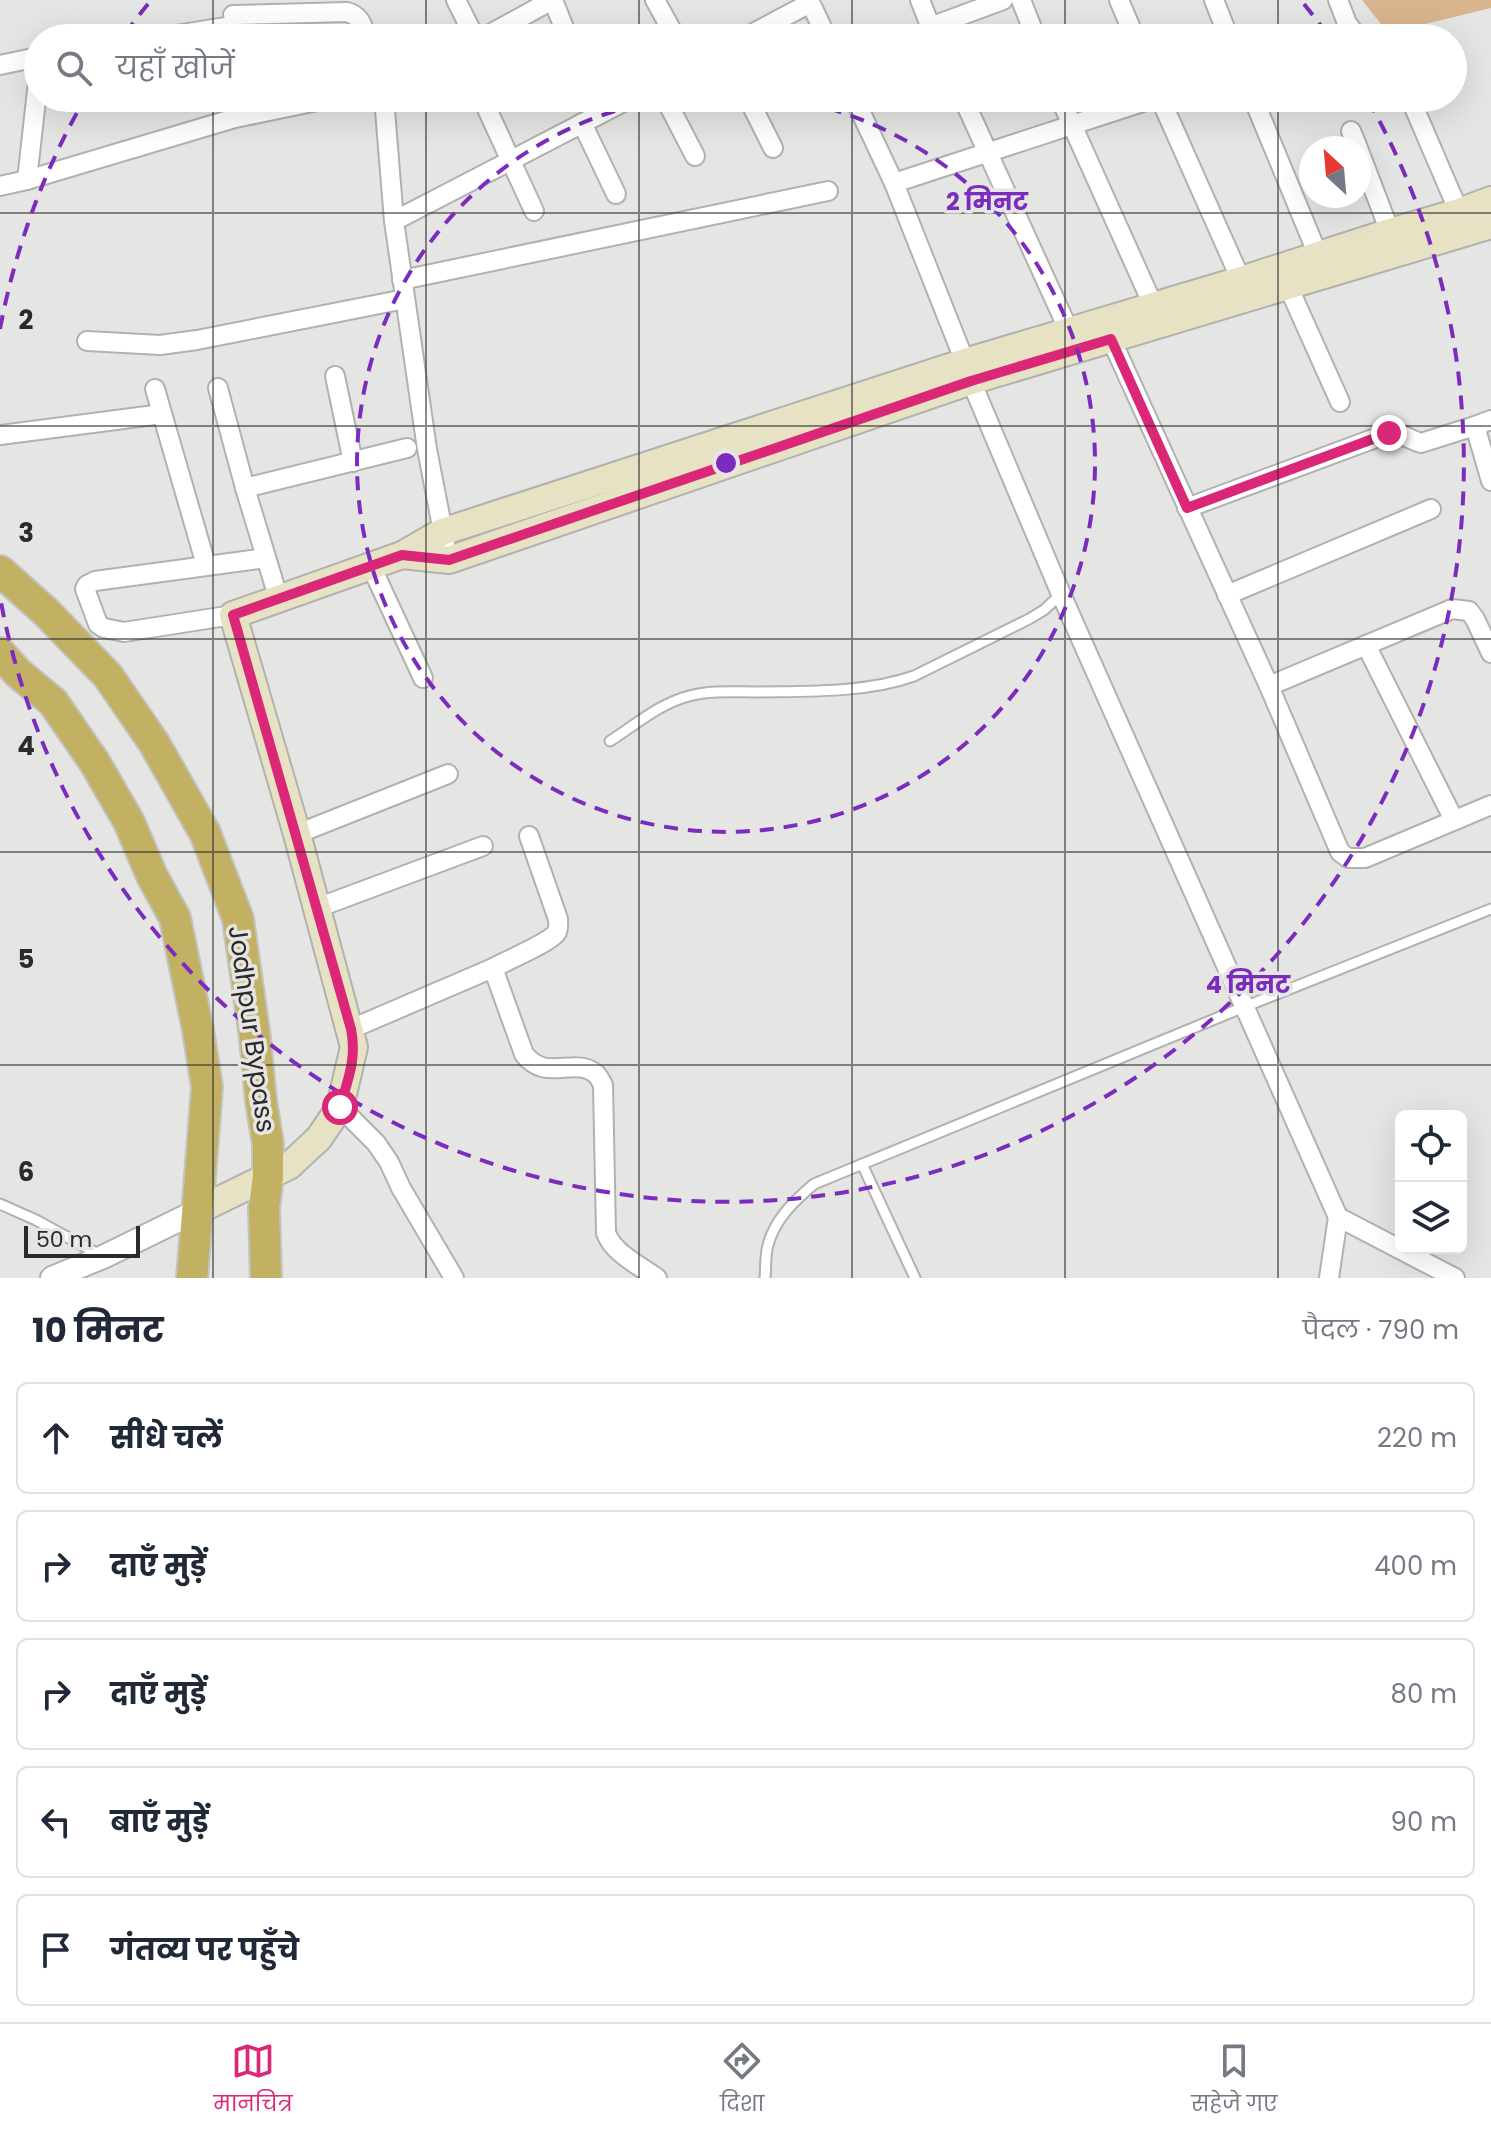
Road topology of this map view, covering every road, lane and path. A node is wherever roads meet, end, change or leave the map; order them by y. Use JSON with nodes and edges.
{"nodes":[{"id":1,"x":456,"y":0,"type":"edge"},
{"id":2,"x":553,"y":0,"type":"edge"},
{"id":3,"x":655,"y":0,"type":"edge"},
{"id":4,"x":920,"y":0,"type":"edge"},
{"id":5,"x":1003,"y":0,"type":"edge"},
{"id":6,"x":1021,"y":0,"type":"edge"},
{"id":7,"x":1119,"y":0,"type":"edge"},
{"id":8,"x":1214,"y":0,"type":"edge"},
{"id":9,"x":1338,"y":0,"type":"edge"},
{"id":10,"x":810,"y":2,"type":"edge"},
{"id":11,"x":356,"y":7,"type":"edge"},
{"id":12,"x":233,"y":20,"type":"edge"},
{"id":13,"x":468,"y":24,"type":"edge"},
{"id":14,"x":509,"y":24,"type":"edge"},
{"id":15,"x":562,"y":24,"type":"edge"},
{"id":16,"x":668,"y":24,"type":"edge"},
{"id":17,"x":770,"y":24,"type":"edge"},
{"id":18,"x":820,"y":24,"type":"edge"},
{"id":19,"x":929,"y":24,"type":"edge"},
{"id":20,"x":952,"y":24,"type":"edge"},
{"id":21,"x":1030,"y":24,"type":"edge"},
{"id":22,"x":1129,"y":24,"type":"edge"},
{"id":23,"x":1223,"y":24,"type":"edge"},
{"id":24,"x":1348,"y":24,"type":"edge"},
{"id":25,"x":24,"y":60,"type":"edge"},
{"id":26,"x":0,"y":65,"type":"edge"},
{"id":27,"x":35,"y":112,"type":"edge"},
{"id":28,"x":235,"y":112,"type":"edge"},
{"id":29,"x":264,"y":112,"type":"edge"},
{"id":30,"x":385,"y":112,"type":"edge"},
{"id":31,"x":488,"y":112,"type":"edge"},
{"id":32,"x":591,"y":112,"type":"edge"},
{"id":33,"x":672,"y":112,"type":"edge"},
{"id":34,"x":755,"y":112,"type":"edge"},
{"id":35,"x":861,"y":112,"type":"edge"},
{"id":36,"x":969,"y":112,"type":"edge"},
{"id":37,"x":1066,"y":112,"type":"edge"},
{"id":38,"x":1113,"y":112,"type":"edge"},
{"id":39,"x":1164,"y":112,"type":"edge"},
{"id":40,"x":1259,"y":112,"type":"edge"},
{"id":41,"x":1416,"y":112,"type":"edge"},
{"id":42,"x":235,"y":118,"type":"junction"},
{"id":43,"x":1071,"y":125,"type":"junction"},
{"id":44,"x":773,"y":148,"type":"dead end"},
{"id":45,"x":988,"y":153,"type":"junction"},
{"id":46,"x":695,"y":156,"type":"dead end"},
{"id":47,"x":510,"y":162,"type":"junction"},
{"id":48,"x":27,"y":180,"type":"junction"},
{"id":49,"x":894,"y":183,"type":"junction"},
{"id":50,"x":1371,"y":183,"type":"edge"},
{"id":51,"x":0,"y":186,"type":"edge"},
{"id":52,"x":828,"y":191,"type":"dead end"},
{"id":53,"x":616,"y":194,"type":"dead end"},
{"id":54,"x":1491,"y":200,"type":"edge"},
{"id":55,"x":534,"y":211,"type":"dead end"},
{"id":56,"x":1459,"y":212,"type":"junction"},
{"id":57,"x":394,"y":221,"type":"junction"},
{"id":58,"x":1491,"y":225,"type":"edge"},
{"id":59,"x":1390,"y":232,"type":"junction"},
{"id":60,"x":1318,"y":255,"type":"junction"},
{"id":61,"x":402,"y":280,"type":"junction"},
{"id":62,"x":1241,"y":280,"type":"junction"},
{"id":63,"x":1288,"y":286,"type":"junction"},
{"id":64,"x":405,"y":299,"type":"junction"},
{"id":65,"x":1153,"y":305,"type":"junction"},
{"id":66,"x":1069,"y":331,"type":"junction"},
{"id":67,"x":1111,"y":339,"type":"junction"},
{"id":68,"x":87,"y":341,"type":"dead end"},
{"id":69,"x":968,"y":372,"type":"junction"},
{"id":70,"x":335,"y":376,"type":"dead end"},
{"id":71,"x":218,"y":388,"type":"dead end"},
{"id":72,"x":155,"y":389,"type":"dead end"},
{"id":73,"x":1340,"y":402,"type":"dead end"},
{"id":74,"x":162,"y":414,"type":"junction"},
{"id":75,"x":1483,"y":423,"type":"edge"},
{"id":76,"x":0,"y":435,"type":"edge"},
{"id":77,"x":407,"y":448,"type":"dead end"},
{"id":78,"x":353,"y":462,"type":"junction"},
{"id":79,"x":1491,"y":481,"type":"edge"},
{"id":80,"x":245,"y":488,"type":"junction"},
{"id":81,"x":1187,"y":508,"type":"junction"},
{"id":82,"x":1431,"y":509,"type":"dead end"},
{"id":83,"x":442,"y":532,"type":"junction"},
{"id":84,"x":402,"y":555,"type":"junction"},
{"id":85,"x":266,"y":558,"type":"junction"},
{"id":86,"x":449,"y":560,"type":"junction"},
{"id":87,"x":206,"y":565,"type":"junction"},
{"id":88,"x":371,"y":566,"type":"junction"},
{"id":89,"x":0,"y":571,"type":"edge"},
{"id":90,"x":1061,"y":594,"type":"junction"},
{"id":91,"x":1227,"y":595,"type":"junction"},
{"id":92,"x":279,"y":600,"type":"junction"},
{"id":93,"x":233,"y":615,"type":"junction"},
{"id":94,"x":1366,"y":645,"type":"junction"},
{"id":95,"x":0,"y":653,"type":"edge"},
{"id":96,"x":1491,"y":653,"type":"edge"},
{"id":97,"x":423,"y":678,"type":"dead end"},
{"id":98,"x":1269,"y":686,"type":"junction"},
{"id":99,"x":610,"y":741,"type":"dead end"},
{"id":100,"x":448,"y":774,"type":"dead end"},
{"id":101,"x":1491,"y":805,"type":"edge"},
{"id":102,"x":1454,"y":820,"type":"junction"},
{"id":103,"x":297,"y":834,"type":"junction"},
{"id":104,"x":529,"y":836,"type":"dead end"},
{"id":105,"x":483,"y":846,"type":"dead end"},
{"id":106,"x":317,"y":908,"type":"junction"},
{"id":107,"x":1491,"y":909,"type":"edge"},
{"id":108,"x":493,"y":968,"type":"junction"},
{"id":109,"x":1244,"y":1007,"type":"junction"},
{"id":110,"x":351,"y":1029,"type":"junction"},
{"id":111,"x":340,"y":1107,"type":"junction"},
{"id":112,"x":862,"y":1164,"type":"junction"},
{"id":113,"x":268,"y":1176,"type":"junction"},
{"id":114,"x":0,"y":1204,"type":"edge"},
{"id":115,"x":197,"y":1211,"type":"junction"},
{"id":116,"x":1338,"y":1217,"type":"junction"},
{"id":117,"x":103,"y":1257,"type":"junction"},
{"id":118,"x":52,"y":1278,"type":"edge"},
{"id":119,"x":192,"y":1278,"type":"edge"},
{"id":120,"x":266,"y":1278,"type":"edge"},
{"id":121,"x":454,"y":1278,"type":"edge"},
{"id":122,"x":657,"y":1278,"type":"edge"},
{"id":123,"x":765,"y":1278,"type":"edge"},
{"id":124,"x":915,"y":1278,"type":"edge"},
{"id":125,"x":1329,"y":1278,"type":"edge"},
{"id":126,"x":1455,"y":1278,"type":"edge"}],
"edges":[{"from":1,"to":13,"type":"street"},
{"from":2,"to":14,"type":"street"},
{"from":2,"to":15,"type":"street"},
{"from":3,"to":16,"type":"street"},
{"from":4,"to":19,"type":"street"},
{"from":5,"to":20,"type":"street"},
{"from":6,"to":21,"type":"street"},
{"from":7,"to":22,"type":"street"},
{"from":8,"to":23,"type":"street"},
{"from":9,"to":24,"type":"street"},
{"from":10,"to":17,"type":"street"},
{"from":10,"to":18,"type":"street"},
{"from":11,"to":12,"type":"street"},
{"from":25,"to":26,"type":"street"},
{"from":27,"to":48,"type":"street"},
{"from":28,"to":42,"type":"street"},
{"from":29,"to":42,"type":"street"},
{"from":30,"to":57,"type":"street"},
{"from":31,"to":47,"type":"street"},
{"from":32,"to":47,"type":"street"},
{"from":32,"to":53,"type":"street"},
{"from":33,"to":46,"type":"street"},
{"from":34,"to":44,"type":"street"},
{"from":35,"to":49,"type":"street"},
{"from":36,"to":45,"type":"street"},
{"from":37,"to":43,"type":"street"},
{"from":38,"to":43,"type":"street"},
{"from":39,"to":62,"type":"street"},
{"from":40,"to":60,"type":"street"},
{"from":41,"to":56,"type":"street"},
{"from":42,"to":48,"type":"street"},
{"from":43,"to":45,"type":"street"},
{"from":43,"to":65,"type":"street"},
{"from":45,"to":49,"type":"street"},
{"from":45,"to":66,"type":"street"},
{"from":47,"to":55,"type":"street"},
{"from":47,"to":57,"type":"street"},
{"from":48,"to":51,"type":"street"},
{"from":49,"to":69,"type":"street"},
{"from":50,"to":59,"type":"street"},
{"from":52,"to":61,"type":"street"},
{"from":54,"to":56,"type":"main road"},
{"from":56,"to":59,"type":"main road"},
{"from":57,"to":61,"type":"street"},
{"from":58,"to":63,"type":"main road"},
{"from":59,"to":60,"type":"main road"},
{"from":60,"to":62,"type":"main road"},
{"from":61,"to":64,"type":"street"},
{"from":62,"to":65,"type":"main road"},
{"from":63,"to":67,"type":"main road"},
{"from":63,"to":73,"type":"street"},
{"from":64,"to":68,"type":"street"},
{"from":64,"to":83,"type":"street"},
{"from":65,"to":66,"type":"main road"},
{"from":66,"to":69,"type":"main road"},
{"from":67,"to":69,"type":"main road"},
{"from":67,"to":81,"type":"street"},
{"from":69,"to":83,"type":"main road"},
{"from":69,"to":86,"type":"main road"},
{"from":69,"to":90,"type":"street"},
{"from":70,"to":78,"type":"street"},
{"from":71,"to":80,"type":"street"},
{"from":72,"to":74,"type":"street"},
{"from":74,"to":76,"type":"street"},
{"from":74,"to":87,"type":"street"},
{"from":75,"to":79,"type":"street"},
{"from":75,"to":81,"type":"street"},
{"from":77,"to":78,"type":"street"},
{"from":78,"to":80,"type":"street"},
{"from":80,"to":85,"type":"street"},
{"from":81,"to":91,"type":"street"},
{"from":82,"to":91,"type":"street"},
{"from":83,"to":84,"type":"main road"},
{"from":83,"to":86,"type":"street"},
{"from":84,"to":86,"type":"main road"},
{"from":84,"to":88,"type":"main road"},
{"from":85,"to":87,"type":"street"},
{"from":85,"to":92,"type":"street"},
{"from":87,"to":93,"type":"street"},
{"from":88,"to":92,"type":"main road"},
{"from":88,"to":97,"type":"street"},
{"from":89,"to":113,"type":"highway","name":"Jodhpur Bypass"},
{"from":90,"to":99,"type":"lane"},
{"from":90,"to":109,"type":"street"},
{"from":91,"to":98,"type":"street"},
{"from":92,"to":93,"type":"main road"},
{"from":93,"to":103,"type":"main road"},
{"from":94,"to":96,"type":"street"},
{"from":94,"to":98,"type":"street"},
{"from":94,"to":102,"type":"street"},
{"from":95,"to":115,"type":"highway","name":"Jodhpur Bypass"},
{"from":98,"to":102,"type":"street"},
{"from":100,"to":103,"type":"street"},
{"from":101,"to":102,"type":"street"},
{"from":103,"to":106,"type":"main road"},
{"from":104,"to":108,"type":"street"},
{"from":105,"to":106,"type":"street"},
{"from":106,"to":110,"type":"main road"},
{"from":107,"to":109,"type":"lane"},
{"from":108,"to":110,"type":"street"},
{"from":108,"to":122,"type":"street"},
{"from":109,"to":112,"type":"lane"},
{"from":109,"to":116,"type":"street"},
{"from":110,"to":111,"type":"main road"},
{"from":111,"to":113,"type":"main road"},
{"from":111,"to":121,"type":"street"},
{"from":112,"to":123,"type":"lane"},
{"from":112,"to":124,"type":"lane"},
{"from":113,"to":115,"type":"main road"},
{"from":113,"to":120,"type":"highway","name":"Jodhpur Bypass"},
{"from":114,"to":117,"type":"lane"},
{"from":115,"to":117,"type":"street"},
{"from":115,"to":119,"type":"highway","name":"Jodhpur Bypass"},
{"from":116,"to":125,"type":"street"},
{"from":116,"to":126,"type":"street"},
{"from":117,"to":118,"type":"street"}]}
